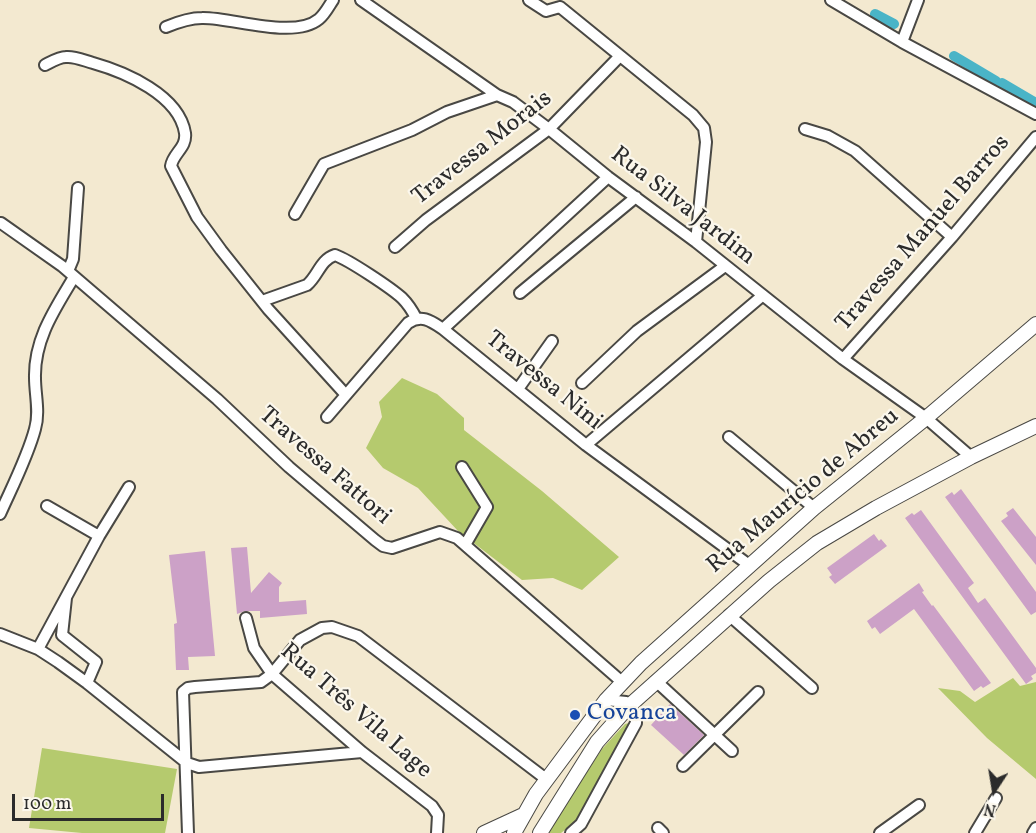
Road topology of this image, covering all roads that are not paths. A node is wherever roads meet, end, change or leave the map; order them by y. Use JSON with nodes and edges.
{"nodes":[{"id":1,"x":333,"y":0,"type":"edge"},
{"id":2,"x":361,"y":0,"type":"edge"},
{"id":3,"x":529,"y":0,"type":"edge"},
{"id":4,"x":831,"y":0,"type":"edge"},
{"id":5,"x":918,"y":0,"type":"edge"},
{"id":6,"x":563,"y":4,"type":"edge"},
{"id":7,"x":166,"y":27,"type":"dead end"},
{"id":8,"x":902,"y":42,"type":"junction"},
{"id":9,"x":620,"y":56,"type":"junction"},
{"id":10,"x":45,"y":65,"type":"dead end"},
{"id":11,"x":497,"y":96,"type":"junction"},
{"id":12,"x":1036,"y":114,"type":"edge"},
{"id":13,"x":549,"y":129,"type":"junction"},
{"id":14,"x":805,"y":129,"type":"dead end"},
{"id":15,"x":1036,"y":137,"type":"edge"},
{"id":16,"x":608,"y":177,"type":"junction"},
{"id":17,"x":78,"y":188,"type":"dead end"},
{"id":18,"x":636,"y":197,"type":"junction"},
{"id":19,"x":295,"y":214,"type":"dead end"},
{"id":20,"x":1,"y":223,"type":"edge"},
{"id":21,"x":952,"y":237,"type":"junction"},
{"id":22,"x":696,"y":242,"type":"junction"},
{"id":23,"x":395,"y":247,"type":"dead end"},
{"id":24,"x":725,"y":266,"type":"junction"},
{"id":25,"x":71,"y":274,"type":"junction"},
{"id":26,"x":520,"y":293,"type":"dead end"},
{"id":27,"x":762,"y":296,"type":"junction"},
{"id":28,"x":262,"y":301,"type":"junction"},
{"id":29,"x":416,"y":318,"type":"junction"},
{"id":30,"x":1036,"y":324,"type":"edge"},
{"id":31,"x":444,"y":329,"type":"junction"},
{"id":32,"x":552,"y":341,"type":"dead end"},
{"id":33,"x":843,"y":359,"type":"junction"},
{"id":34,"x":582,"y":383,"type":"dead end"},
{"id":35,"x":518,"y":389,"type":"junction"},
{"id":36,"x":346,"y":395,"type":"junction"},
{"id":37,"x":327,"y":417,"type":"dead end"},
{"id":38,"x":926,"y":418,"type":"junction"},
{"id":39,"x":1036,"y":426,"type":"edge"},
{"id":40,"x":729,"y":437,"type":"dead end"},
{"id":41,"x":586,"y":445,"type":"junction"},
{"id":42,"x":971,"y":457,"type":"junction"},
{"id":43,"x":462,"y":467,"type":"dead end"},
{"id":44,"x":129,"y":487,"type":"dead end"},
{"id":45,"x":47,"y":506,"type":"dead end"},
{"id":46,"x":814,"y":508,"type":"junction"},
{"id":47,"x":0,"y":514,"type":"edge"},
{"id":48,"x":99,"y":536,"type":"junction"},
{"id":49,"x":465,"y":545,"type":"junction"},
{"id":50,"x":749,"y":565,"type":"junction"},
{"id":51,"x":66,"y":596,"type":"junction"},
{"id":52,"x":729,"y":615,"type":"junction"},
{"id":53,"x":246,"y":618,"type":"dead end"},
{"id":54,"x":0,"y":634,"type":"edge"},
{"id":55,"x":38,"y":650,"type":"junction"},
{"id":56,"x":272,"y":674,"type":"junction"},
{"id":57,"x":656,"y":681,"type":"junction"},
{"id":58,"x":622,"y":682,"type":"junction"},
{"id":59,"x":87,"y":683,"type":"junction"},
{"id":60,"x":812,"y":688,"type":"dead end"},
{"id":61,"x":758,"y":692,"type":"dead end"},
{"id":62,"x":606,"y":700,"type":"junction"},
{"id":63,"x":629,"y":706,"type":"junction"},
{"id":64,"x":714,"y":734,"type":"junction"},
{"id":65,"x":732,"y":751,"type":"dead end"},
{"id":66,"x":362,"y":752,"type":"junction"},
{"id":67,"x":187,"y":763,"type":"junction"},
{"id":68,"x":683,"y":766,"type":"dead end"},
{"id":69,"x":546,"y":779,"type":"junction"},
{"id":70,"x":996,"y":798,"type":"dead end"},
{"id":71,"x":919,"y":805,"type":"dead end"},
{"id":72,"x":525,"y":814,"type":"junction"},
{"id":73,"x":1036,"y":828,"type":"edge"},
{"id":74,"x":188,"y":833,"type":"edge"},
{"id":75,"x":437,"y":833,"type":"edge"},
{"id":76,"x":484,"y":833,"type":"edge"},
{"id":77,"x":514,"y":833,"type":"edge"},
{"id":78,"x":540,"y":833,"type":"edge"},
{"id":79,"x":571,"y":833,"type":"edge"},
{"id":80,"x":880,"y":833,"type":"edge"},
{"id":81,"x":975,"y":833,"type":"edge"},
{"id":82,"x":1033,"y":833,"type":"edge"}],
"edges":[{"from":1,"to":7,"type":"street"},
{"from":2,"to":11,"type":"street","name":"Rua Silva Jardim"},
{"from":3,"to":6,"type":"street"},
{"from":4,"to":8,"type":"street"},
{"from":5,"to":8,"type":"street"},
{"from":6,"to":9,"type":"street"},
{"from":8,"to":12,"type":"street"},
{"from":9,"to":13,"type":"street","name":"Travessa Morais"},
{"from":9,"to":22,"type":"street"},
{"from":10,"to":28,"type":"street"},
{"from":11,"to":13,"type":"street","name":"Rua Silva Jardim"},
{"from":11,"to":19,"type":"street"},
{"from":13,"to":16,"type":"street","name":"Rua Silva Jardim"},
{"from":13,"to":23,"type":"street","name":"Travessa Morais"},
{"from":14,"to":21,"type":"street"},
{"from":15,"to":21,"type":"street","name":"Travessa Manuel Barros"},
{"from":16,"to":18,"type":"street","name":"Rua Silva Jardim"},
{"from":16,"to":31,"type":"street"},
{"from":17,"to":25,"type":"street"},
{"from":18,"to":22,"type":"street","name":"Rua Silva Jardim"},
{"from":18,"to":26,"type":"street"},
{"from":20,"to":25,"type":"street","name":"Travessa Fattori"},
{"from":21,"to":33,"type":"street","name":"Travessa Manuel Barros"},
{"from":22,"to":24,"type":"street","name":"Rua Silva Jardim"},
{"from":24,"to":27,"type":"street","name":"Rua Silva Jardim"},
{"from":24,"to":34,"type":"street"},
{"from":25,"to":47,"type":"street"},
{"from":25,"to":49,"type":"street","name":"Travessa Fattori"},
{"from":27,"to":33,"type":"street","name":"Rua Silva Jardim"},
{"from":27,"to":41,"type":"street"},
{"from":28,"to":29,"type":"street"},
{"from":28,"to":36,"type":"street"},
{"from":29,"to":31,"type":"street","name":"Travessa Nini"},
{"from":29,"to":36,"type":"street"},
{"from":30,"to":38,"type":"main road","name":"Rua Maurício de Abreu"},
{"from":31,"to":35,"type":"street","name":"Travessa Nini"},
{"from":32,"to":35,"type":"street"},
{"from":33,"to":38,"type":"street","name":"Rua Silva Jardim"},
{"from":35,"to":41,"type":"street","name":"Travessa Nini"},
{"from":36,"to":37,"type":"street"},
{"from":38,"to":42,"type":"street","name":"Rua Silva Jardim"},
{"from":38,"to":46,"type":"main road","name":"Rua Maurício de Abreu"},
{"from":39,"to":42,"type":"main road"},
{"from":40,"to":46,"type":"street"},
{"from":41,"to":50,"type":"street","name":"Travessa Nini"},
{"from":42,"to":52,"type":"main road"},
{"from":43,"to":49,"type":"street"},
{"from":44,"to":48,"type":"street"},
{"from":45,"to":48,"type":"street"},
{"from":46,"to":50,"type":"main road","name":"Rua Maurício de Abreu"},
{"from":48,"to":51,"type":"street"},
{"from":49,"to":58,"type":"street","name":"Travessa Fattori"},
{"from":50,"to":58,"type":"main road","name":"Rua Maurício de Abreu"},
{"from":51,"to":55,"type":"street"},
{"from":51,"to":59,"type":"street"},
{"from":52,"to":57,"type":"main road"},
{"from":52,"to":60,"type":"street"},
{"from":53,"to":56,"type":"street","name":"Rua Três Vila Lage"},
{"from":54,"to":55,"type":"street"},
{"from":55,"to":59,"type":"street"},
{"from":56,"to":66,"type":"street","name":"Rua Três Vila Lage"},
{"from":56,"to":67,"type":"street"},
{"from":56,"to":69,"type":"street"},
{"from":57,"to":63,"type":"main road"},
{"from":57,"to":64,"type":"street"},
{"from":58,"to":62,"type":"main road","name":"Rua Maurício de Abreu"},
{"from":59,"to":67,"type":"street"},
{"from":61,"to":64,"type":"street"},
{"from":62,"to":63,"type":"street"},
{"from":62,"to":69,"type":"main road","name":"Rua Maurício de Abreu"},
{"from":63,"to":78,"type":"main road"},
{"from":63,"to":79,"type":"street"},
{"from":64,"to":65,"type":"street"},
{"from":64,"to":68,"type":"street"},
{"from":66,"to":67,"type":"street"},
{"from":66,"to":75,"type":"street","name":"Rua Três Vila Lage"},
{"from":67,"to":74,"type":"street"},
{"from":69,"to":72,"type":"main road","name":"Rua Maurício de Abreu"},
{"from":70,"to":81,"type":"street"},
{"from":71,"to":80,"type":"street"},
{"from":72,"to":76,"type":"main road"},
{"from":72,"to":77,"type":"main road","name":"Rua Maurício de Abreu"},
{"from":73,"to":82,"type":"street"}]}
